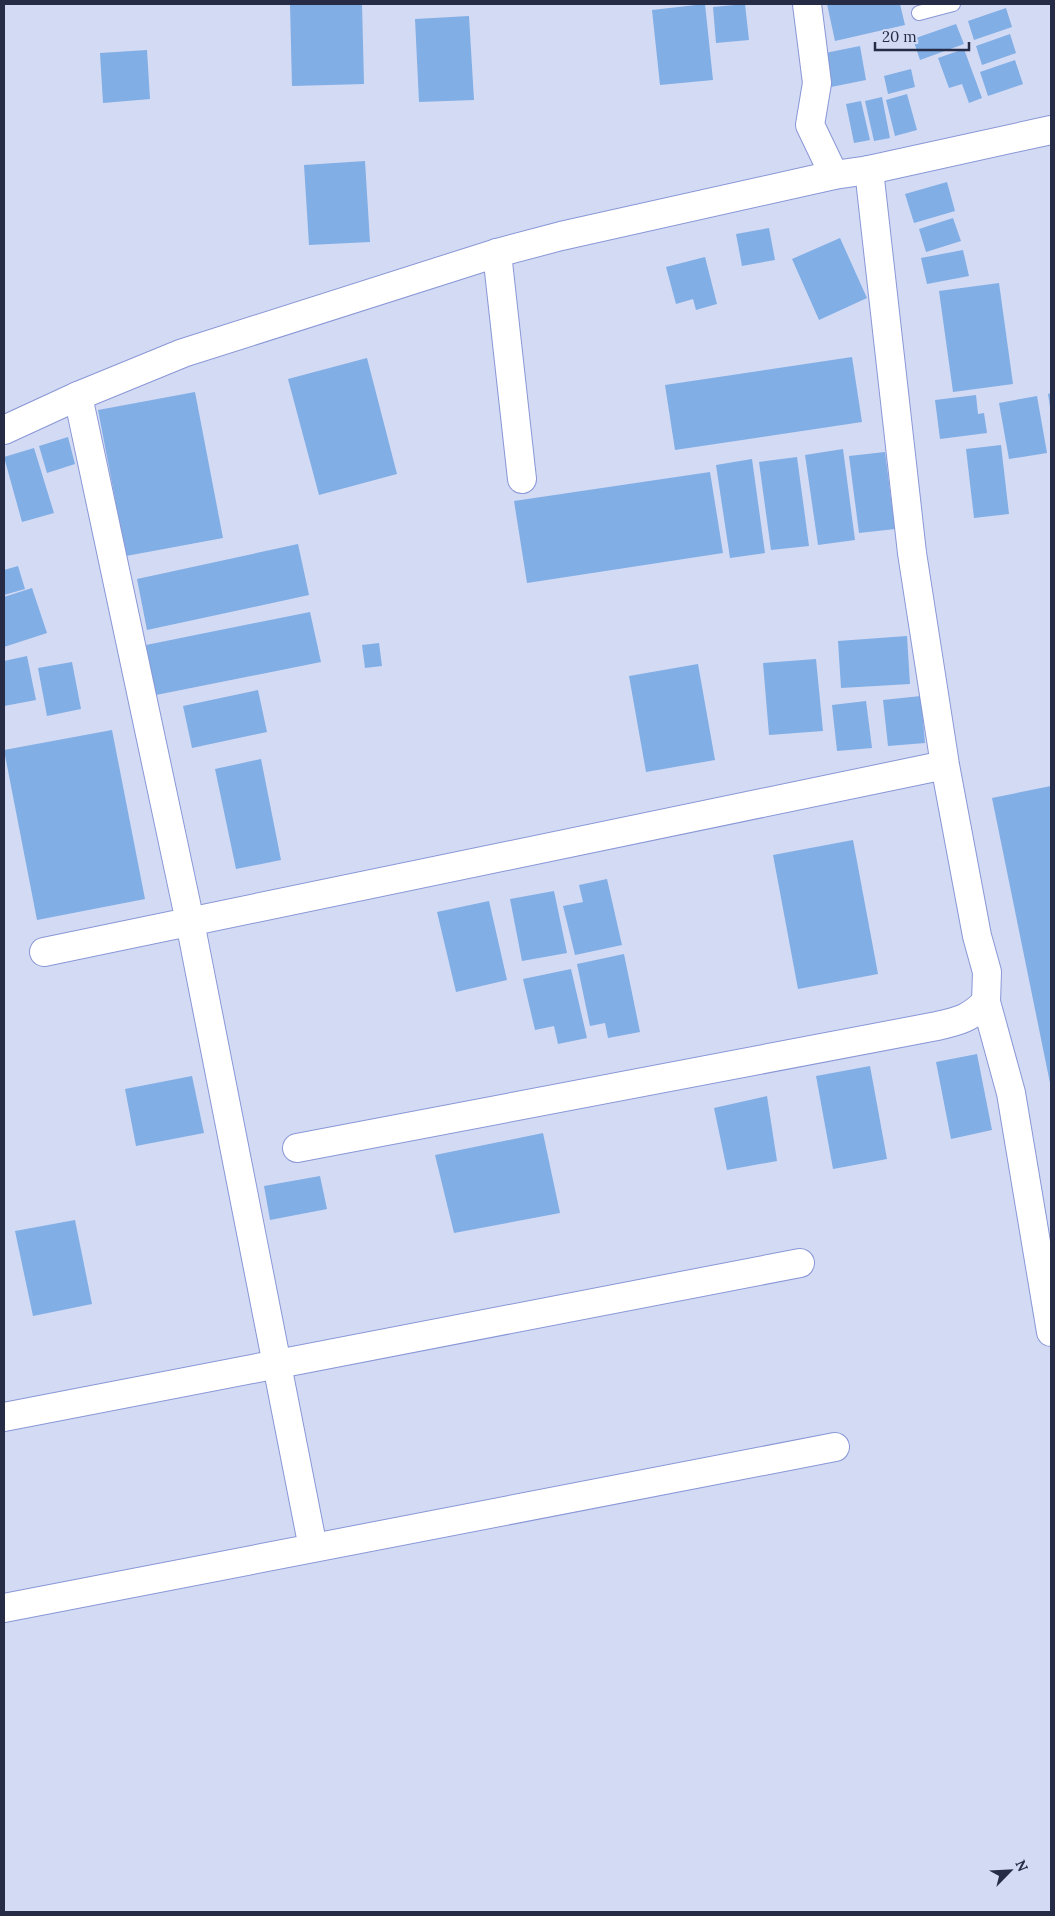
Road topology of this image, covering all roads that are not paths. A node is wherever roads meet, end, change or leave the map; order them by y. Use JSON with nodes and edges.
{"nodes":[{"id":1,"x":807,"y":4,"type":"edge"},
{"id":2,"x":953,"y":4,"type":"edge"},
{"id":3,"x":919,"y":12,"type":"dead end"},
{"id":4,"x":1051,"y":130,"type":"edge"},
{"id":5,"x":870,"y":170,"type":"junction"},
{"id":6,"x":834,"y":175,"type":"junction"},
{"id":7,"x":498,"y":253,"type":"junction"},
{"id":8,"x":78,"y":396,"type":"junction"},
{"id":9,"x":4,"y":430,"type":"edge"},
{"id":10,"x":522,"y":479,"type":"dead end"},
{"id":11,"x":946,"y":765,"type":"junction"},
{"id":12,"x":190,"y":922,"type":"junction"},
{"id":13,"x":44,"y":952,"type":"dead end"},
{"id":14,"x":986,"y":1002,"type":"junction"},
{"id":15,"x":298,"y":1148,"type":"dead end"},
{"id":16,"x":800,"y":1264,"type":"dead end"},
{"id":17,"x":1051,"y":1332,"type":"edge"},
{"id":18,"x":277,"y":1364,"type":"junction"},
{"id":19,"x":4,"y":1417,"type":"edge"},
{"id":20,"x":835,"y":1447,"type":"dead end"},
{"id":21,"x":313,"y":1548,"type":"junction"},
{"id":22,"x":4,"y":1608,"type":"edge"}],
"edges":[{"from":1,"to":6,"type":"street"},
{"from":2,"to":3,"type":"lane"},
{"from":4,"to":5,"type":"street"},
{"from":5,"to":6,"type":"street"},
{"from":5,"to":11,"type":"street"},
{"from":6,"to":7,"type":"street"},
{"from":7,"to":8,"type":"street"},
{"from":7,"to":10,"type":"street"},
{"from":8,"to":9,"type":"street"},
{"from":8,"to":12,"type":"street"},
{"from":11,"to":12,"type":"street"},
{"from":11,"to":14,"type":"street"},
{"from":12,"to":13,"type":"street"},
{"from":12,"to":18,"type":"street"},
{"from":14,"to":15,"type":"street"},
{"from":14,"to":17,"type":"street"},
{"from":16,"to":18,"type":"street"},
{"from":18,"to":19,"type":"street"},
{"from":18,"to":21,"type":"street"},
{"from":20,"to":21,"type":"street"},
{"from":21,"to":22,"type":"street"}]}
